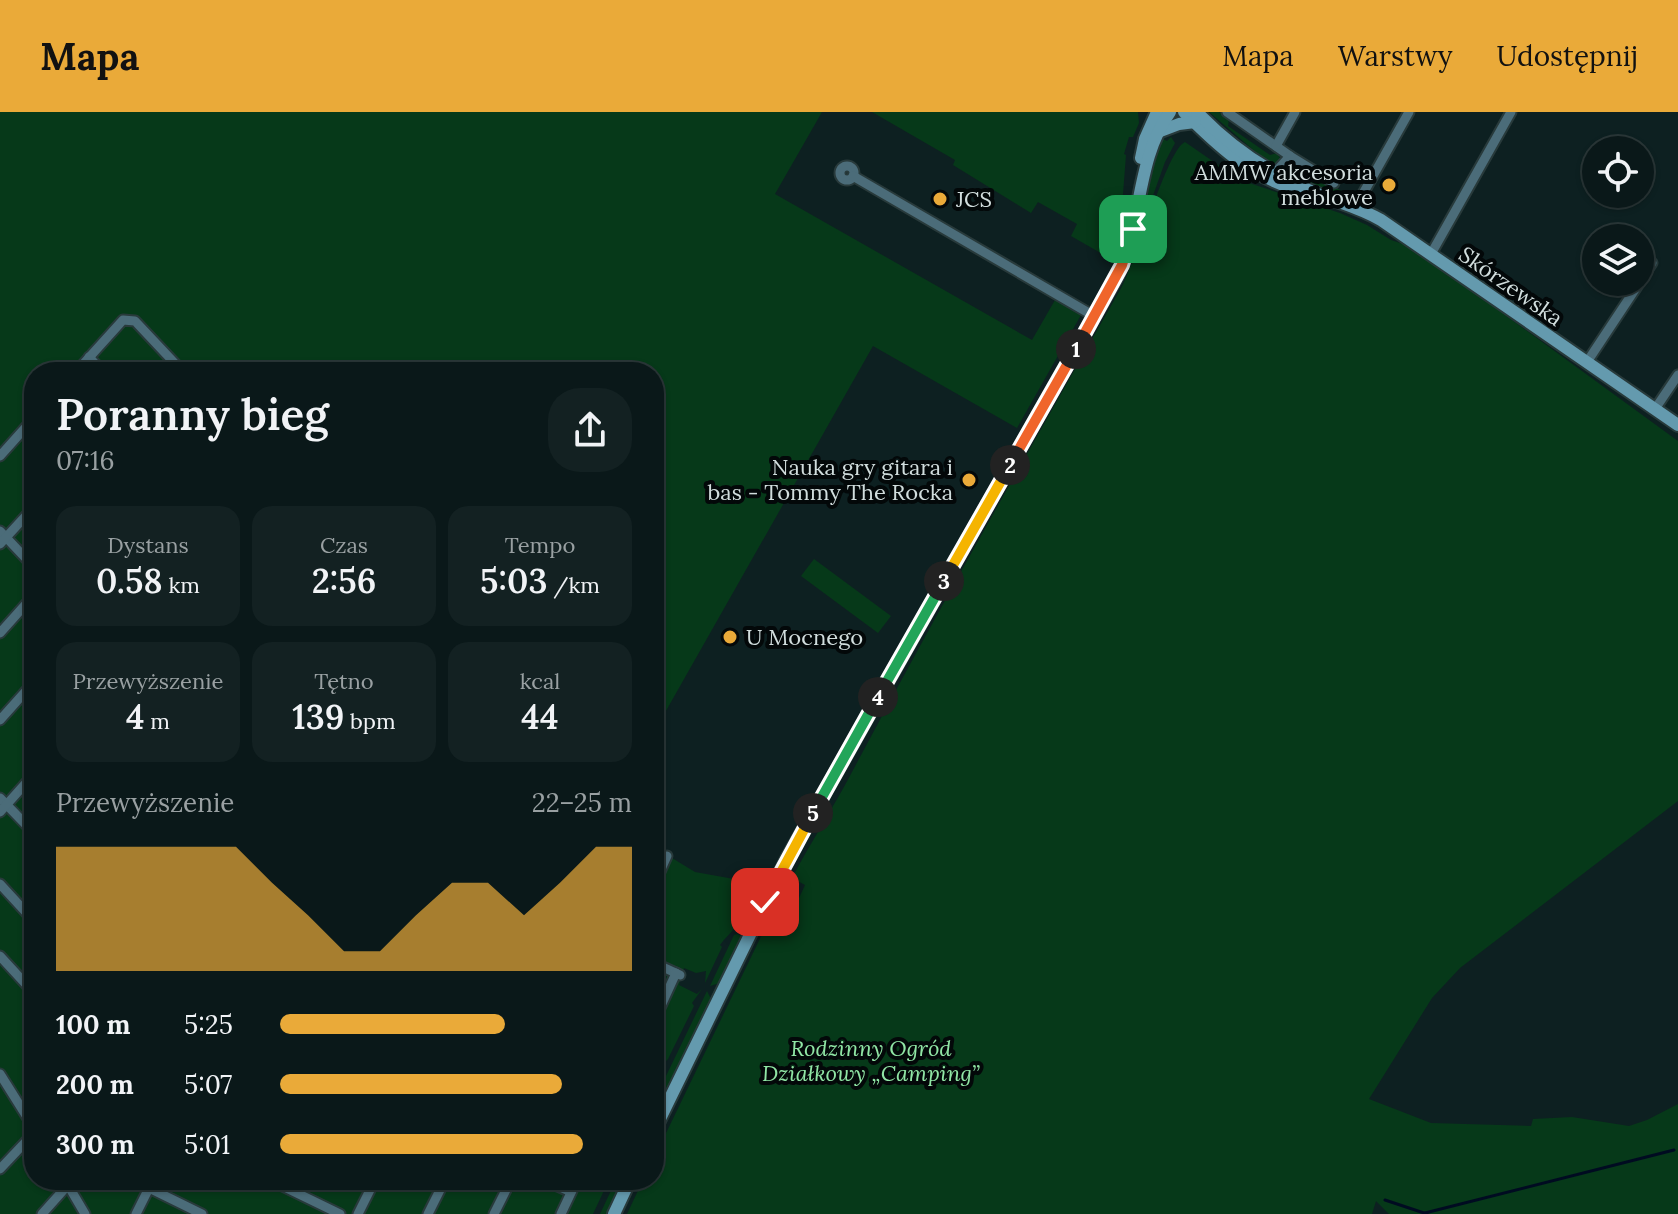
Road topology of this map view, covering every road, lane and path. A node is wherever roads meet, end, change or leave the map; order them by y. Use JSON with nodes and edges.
{"nodes":[{"id":1,"x":1170,"y":112,"type":"edge"},
{"id":2,"x":1184,"y":112,"type":"edge"},
{"id":3,"x":1227,"y":112,"type":"edge"},
{"id":4,"x":1295,"y":112,"type":"edge"},
{"id":5,"x":1409,"y":112,"type":"edge"},
{"id":6,"x":1511,"y":112,"type":"edge"},
{"id":7,"x":1197,"y":115,"type":"edge"},
{"id":8,"x":1154,"y":120,"type":"edge"},
{"id":9,"x":1276,"y":146,"type":"junction"},
{"id":10,"x":1290,"y":156,"type":"junction"},
{"id":11,"x":853,"y":176,"type":"dead end"},
{"id":12,"x":1272,"y":177,"type":"junction"},
{"id":13,"x":1334,"y":183,"type":"dead end"},
{"id":14,"x":1356,"y":206,"type":"junction"},
{"id":15,"x":1431,"y":254,"type":"junction"},
{"id":16,"x":1631,"y":296,"type":"edge"},
{"id":17,"x":1094,"y":316,"type":"junction"},
{"id":18,"x":89,"y":357,"type":"junction"},
{"id":19,"x":85,"y":362,"type":"edge"},
{"id":20,"x":94,"y":362,"type":"edge"},
{"id":21,"x":174,"y":362,"type":"edge"},
{"id":22,"x":1587,"y":362,"type":"junction"},
{"id":23,"x":1678,"y":375,"type":"edge"},
{"id":24,"x":1655,"y":409,"type":"junction"},
{"id":25,"x":1678,"y":425,"type":"edge"},
{"id":26,"x":24,"y":429,"type":"edge"},
{"id":27,"x":0,"y":456,"type":"edge"},
{"id":28,"x":24,"y":517,"type":"edge"},
{"id":29,"x":2,"y":538,"type":"edge"},
{"id":30,"x":24,"y":558,"type":"edge"},
{"id":31,"x":24,"y":606,"type":"edge"},
{"id":32,"x":0,"y":633,"type":"edge"},
{"id":33,"x":24,"y":693,"type":"edge"},
{"id":34,"x":0,"y":720,"type":"edge"},
{"id":35,"x":24,"y":784,"type":"edge"},
{"id":36,"x":2,"y":805,"type":"edge"},
{"id":37,"x":24,"y":824,"type":"edge"},
{"id":38,"x":667,"y":856,"type":"dead end"},
{"id":39,"x":664,"y":863,"type":"edge"},
{"id":40,"x":0,"y":884,"type":"edge"},
{"id":41,"x":24,"y":910,"type":"edge"},
{"id":42,"x":0,"y":956,"type":"edge"},
{"id":43,"x":664,"y":968,"type":"edge"},
{"id":44,"x":24,"y":982,"type":"edge"},
{"id":45,"x":664,"y":1001,"type":"edge"},
{"id":46,"x":1,"y":1078,"type":"edge"},
{"id":47,"x":664,"y":1111,"type":"edge"},
{"id":48,"x":24,"y":1114,"type":"edge"},
{"id":49,"x":24,"y":1141,"type":"edge"},
{"id":50,"x":0,"y":1169,"type":"edge"},
{"id":51,"x":61,"y":1190,"type":"edge"},
{"id":52,"x":71,"y":1190,"type":"edge"},
{"id":53,"x":148,"y":1190,"type":"edge"},
{"id":54,"x":161,"y":1190,"type":"edge"},
{"id":55,"x":291,"y":1190,"type":"edge"},
{"id":56,"x":370,"y":1190,"type":"edge"},
{"id":57,"x":440,"y":1190,"type":"edge"},
{"id":58,"x":506,"y":1190,"type":"edge"},
{"id":59,"x":566,"y":1190,"type":"edge"},
{"id":60,"x":625,"y":1190,"type":"edge"},
{"id":61,"x":571,"y":1192,"type":"joint"},
{"id":62,"x":42,"y":1214,"type":"edge"},
{"id":63,"x":85,"y":1214,"type":"edge"},
{"id":64,"x":136,"y":1214,"type":"edge"},
{"id":65,"x":202,"y":1214,"type":"edge"},
{"id":66,"x":340,"y":1214,"type":"edge"},
{"id":67,"x":358,"y":1214,"type":"edge"},
{"id":68,"x":428,"y":1214,"type":"edge"},
{"id":69,"x":494,"y":1214,"type":"edge"},
{"id":70,"x":561,"y":1214,"type":"edge"},
{"id":71,"x":614,"y":1214,"type":"edge"}],
"edges":[{"from":1,"to":8,"type":"street"},
{"from":2,"to":7,"type":"street","name":"Skórzewska"},
{"from":3,"to":9,"type":"street"},
{"from":4,"to":9,"type":"street"},
{"from":5,"to":14,"type":"street"},
{"from":6,"to":15,"type":"street"},
{"from":7,"to":8,"type":"street"},
{"from":7,"to":12,"type":"street","name":"Skórzewska"},
{"from":8,"to":17,"type":"street"},
{"from":9,"to":10,"type":"street"},
{"from":10,"to":12,"type":"street"},
{"from":10,"to":13,"type":"street"},
{"from":11,"to":17,"type":"street"},
{"from":12,"to":14,"type":"street","name":"Skórzewska"},
{"from":14,"to":15,"type":"street","name":"Skórzewska"},
{"from":15,"to":22,"type":"street","name":"Skórzewska"},
{"from":16,"to":22,"type":"street"},
{"from":17,"to":47,"type":"street"},
{"from":18,"to":19,"type":"street"},
{"from":18,"to":20,"type":"street"},
{"from":18,"to":21,"type":"street"},
{"from":22,"to":24,"type":"street","name":"Skórzewska"},
{"from":23,"to":24,"type":"street"},
{"from":24,"to":25,"type":"street","name":"Skórzewska"},
{"from":26,"to":27,"type":"street"},
{"from":28,"to":29,"type":"street"},
{"from":29,"to":30,"type":"street"},
{"from":31,"to":32,"type":"street"},
{"from":33,"to":34,"type":"street"},
{"from":35,"to":36,"type":"street"},
{"from":36,"to":37,"type":"street"},
{"from":38,"to":39,"type":"street"},
{"from":40,"to":41,"type":"street"},
{"from":42,"to":44,"type":"street"},
{"from":43,"to":45,"type":"street"},
{"from":46,"to":48,"type":"street"},
{"from":49,"to":50,"type":"street"},
{"from":51,"to":62,"type":"street"},
{"from":52,"to":63,"type":"street"},
{"from":53,"to":64,"type":"street"},
{"from":54,"to":65,"type":"street"},
{"from":55,"to":66,"type":"street"},
{"from":56,"to":67,"type":"street"},
{"from":57,"to":68,"type":"street"},
{"from":58,"to":69,"type":"street"},
{"from":59,"to":61,"type":"street"},
{"from":60,"to":71,"type":"street"},
{"from":61,"to":70,"type":"street"}]}
